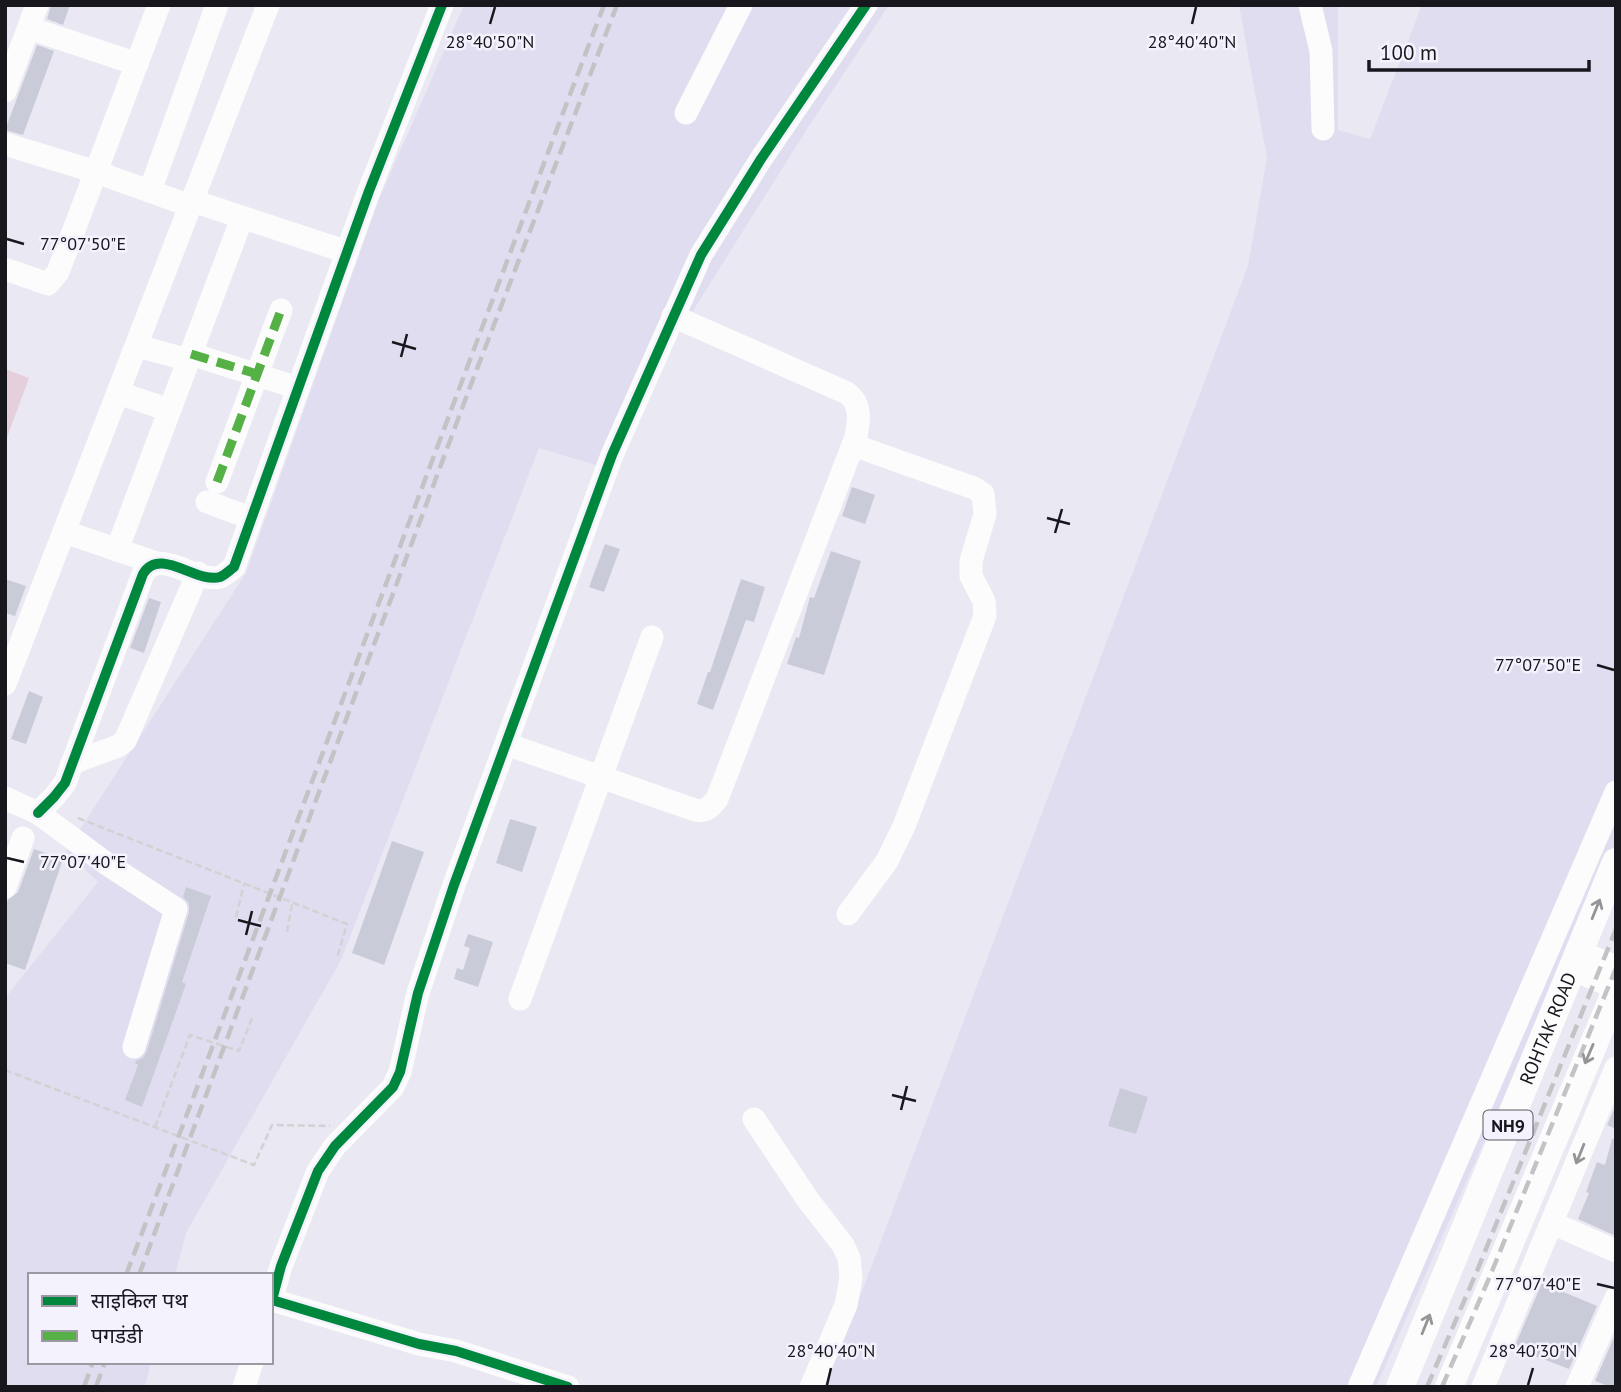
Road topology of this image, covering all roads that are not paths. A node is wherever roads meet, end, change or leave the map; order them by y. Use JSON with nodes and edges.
{"nodes":[{"id":1,"x":37,"y":5,"type":"edge"},
{"id":2,"x":159,"y":5,"type":"edge"},
{"id":3,"x":217,"y":5,"type":"edge"},
{"id":4,"x":268,"y":5,"type":"edge"},
{"id":5,"x":442,"y":5,"type":"edge"},
{"id":6,"x":741,"y":5,"type":"edge"},
{"id":7,"x":866,"y":5,"type":"edge"},
{"id":8,"x":1310,"y":5,"type":"edge"},
{"id":9,"x":29,"y":29,"type":"junction"},
{"id":10,"x":137,"y":64,"type":"junction"},
{"id":11,"x":5,"y":91,"type":"edge"},
{"id":12,"x":686,"y":113,"type":"dead end"},
{"id":13,"x":1323,"y":129,"type":"dead end"},
{"id":14,"x":5,"y":144,"type":"edge"},
{"id":15,"x":96,"y":172,"type":"junction"},
{"id":16,"x":150,"y":191,"type":"junction"},
{"id":17,"x":192,"y":204,"type":"junction"},
{"id":18,"x":242,"y":218,"type":"junction"},
{"id":19,"x":347,"y":252,"type":"junction"},
{"id":20,"x":5,"y":269,"type":"edge"},
{"id":21,"x":281,"y":310,"type":"dead end"},
{"id":22,"x":673,"y":316,"type":"junction"},
{"id":23,"x":137,"y":346,"type":"junction"},
{"id":24,"x":190,"y":357,"type":"junction"},
{"id":25,"x":257,"y":374,"type":"junction"},
{"id":26,"x":298,"y":388,"type":"junction"},
{"id":27,"x":119,"y":393,"type":"junction"},
{"id":28,"x":169,"y":410,"type":"junction"},
{"id":29,"x":853,"y":444,"type":"junction"},
{"id":30,"x":251,"y":518,"type":"junction"},
{"id":31,"x":65,"y":532,"type":"junction"},
{"id":32,"x":117,"y":550,"type":"junction"},
{"id":33,"x":156,"y":563,"type":"junction"},
{"id":34,"x":198,"y":573,"type":"junction"},
{"id":35,"x":652,"y":637,"type":"dead end"},
{"id":36,"x":5,"y":684,"type":"edge"},
{"id":37,"x":506,"y":744,"type":"junction"},
{"id":38,"x":72,"y":763,"type":"junction"},
{"id":39,"x":602,"y":778,"type":"junction"},
{"id":40,"x":1616,"y":792,"type":"edge"},
{"id":41,"x":5,"y":798,"type":"edge"},
{"id":42,"x":38,"y":813,"type":"junction"},
{"id":43,"x":23,"y":838,"type":"dead end"},
{"id":44,"x":1616,"y":862,"type":"edge"},
{"id":45,"x":5,"y":887,"type":"edge"},
{"id":46,"x":848,"y":914,"type":"dead end"},
{"id":47,"x":1575,"y":961,"type":"junction"},
{"id":48,"x":1616,"y":967,"type":"edge"},
{"id":49,"x":1616,"y":989,"type":"edge"},
{"id":50,"x":520,"y":999,"type":"dead end"},
{"id":51,"x":134,"y":1047,"type":"dead end"},
{"id":52,"x":1616,"y":1068,"type":"edge"},
{"id":53,"x":754,"y":1119,"type":"dead end"},
{"id":54,"x":1552,"y":1223,"type":"junction"},
{"id":55,"x":1616,"y":1251,"type":"edge"},
{"id":56,"x":273,"y":1294,"type":"edge"},
{"id":57,"x":1616,"y":1298,"type":"edge"},
{"id":58,"x":273,"y":1302,"type":"edge"},
{"id":59,"x":251,"y":1364,"type":"edge"},
{"id":60,"x":244,"y":1387,"type":"edge"},
{"id":61,"x":568,"y":1387,"type":"edge"},
{"id":62,"x":811,"y":1387,"type":"edge"},
{"id":63,"x":1359,"y":1387,"type":"edge"},
{"id":64,"x":1400,"y":1387,"type":"edge"},
{"id":65,"x":1449,"y":1387,"type":"edge"},
{"id":66,"x":1483,"y":1387,"type":"edge"},
{"id":67,"x":1577,"y":1387,"type":"edge"}],
"edges":[{"from":1,"to":9,"type":"street"},
{"from":2,"to":10,"type":"street"},
{"from":3,"to":16,"type":"street"},
{"from":4,"to":17,"type":"street"},
{"from":5,"to":19,"type":"street"},
{"from":6,"to":12,"type":"street"},
{"from":7,"to":22,"type":"street"},
{"from":8,"to":13,"type":"street"},
{"from":9,"to":10,"type":"street"},
{"from":9,"to":11,"type":"street"},
{"from":10,"to":15,"type":"street"},
{"from":14,"to":15,"type":"street"},
{"from":15,"to":16,"type":"street"},
{"from":15,"to":20,"type":"street"},
{"from":16,"to":17,"type":"street"},
{"from":17,"to":18,"type":"street"},
{"from":17,"to":23,"type":"street"},
{"from":18,"to":19,"type":"street"},
{"from":18,"to":24,"type":"street"},
{"from":19,"to":26,"type":"street"},
{"from":21,"to":25,"type":"street"},
{"from":22,"to":29,"type":"street"},
{"from":22,"to":37,"type":"street"},
{"from":23,"to":24,"type":"street"},
{"from":23,"to":27,"type":"street"},
{"from":24,"to":25,"type":"street"},
{"from":24,"to":28,"type":"street"},
{"from":25,"to":26,"type":"street"},
{"from":25,"to":30,"type":"street"},
{"from":26,"to":30,"type":"street"},
{"from":27,"to":28,"type":"street"},
{"from":27,"to":31,"type":"street"},
{"from":28,"to":32,"type":"street"},
{"from":29,"to":39,"type":"street"},
{"from":29,"to":46,"type":"street"},
{"from":30,"to":34,"type":"street"},
{"from":31,"to":32,"type":"street"},
{"from":31,"to":36,"type":"street"},
{"from":32,"to":33,"type":"street"},
{"from":33,"to":34,"type":"street"},
{"from":33,"to":38,"type":"street"},
{"from":34,"to":38,"type":"street"},
{"from":35,"to":39,"type":"street"},
{"from":37,"to":39,"type":"street"},
{"from":37,"to":56,"type":"street"},
{"from":38,"to":42,"type":"street"},
{"from":39,"to":50,"type":"street"},
{"from":40,"to":63,"type":"street"},
{"from":41,"to":42,"type":"street"},
{"from":42,"to":51,"type":"street"},
{"from":43,"to":45,"type":"street"},
{"from":47,"to":44,"type":"main road","name":"ROHTAK ROAD","number":"NH9","one_way":true},
{"from":47,"to":48,"type":"street"},
{"from":47,"to":49,"type":"street"},
{"from":64,"to":47,"type":"main road","name":"ROHTAK ROAD","number":"NH9","one_way":true},
{"from":49,"to":65,"type":"main road","number":"NH9","one_way":true},
{"from":52,"to":54,"type":"street","one_way":true},
{"from":53,"to":62,"type":"street"},
{"from":54,"to":55,"type":"street"},
{"from":54,"to":66,"type":"street"},
{"from":57,"to":67,"type":"street"},
{"from":58,"to":61,"type":"street"},
{"from":59,"to":60,"type":"street"}]}
